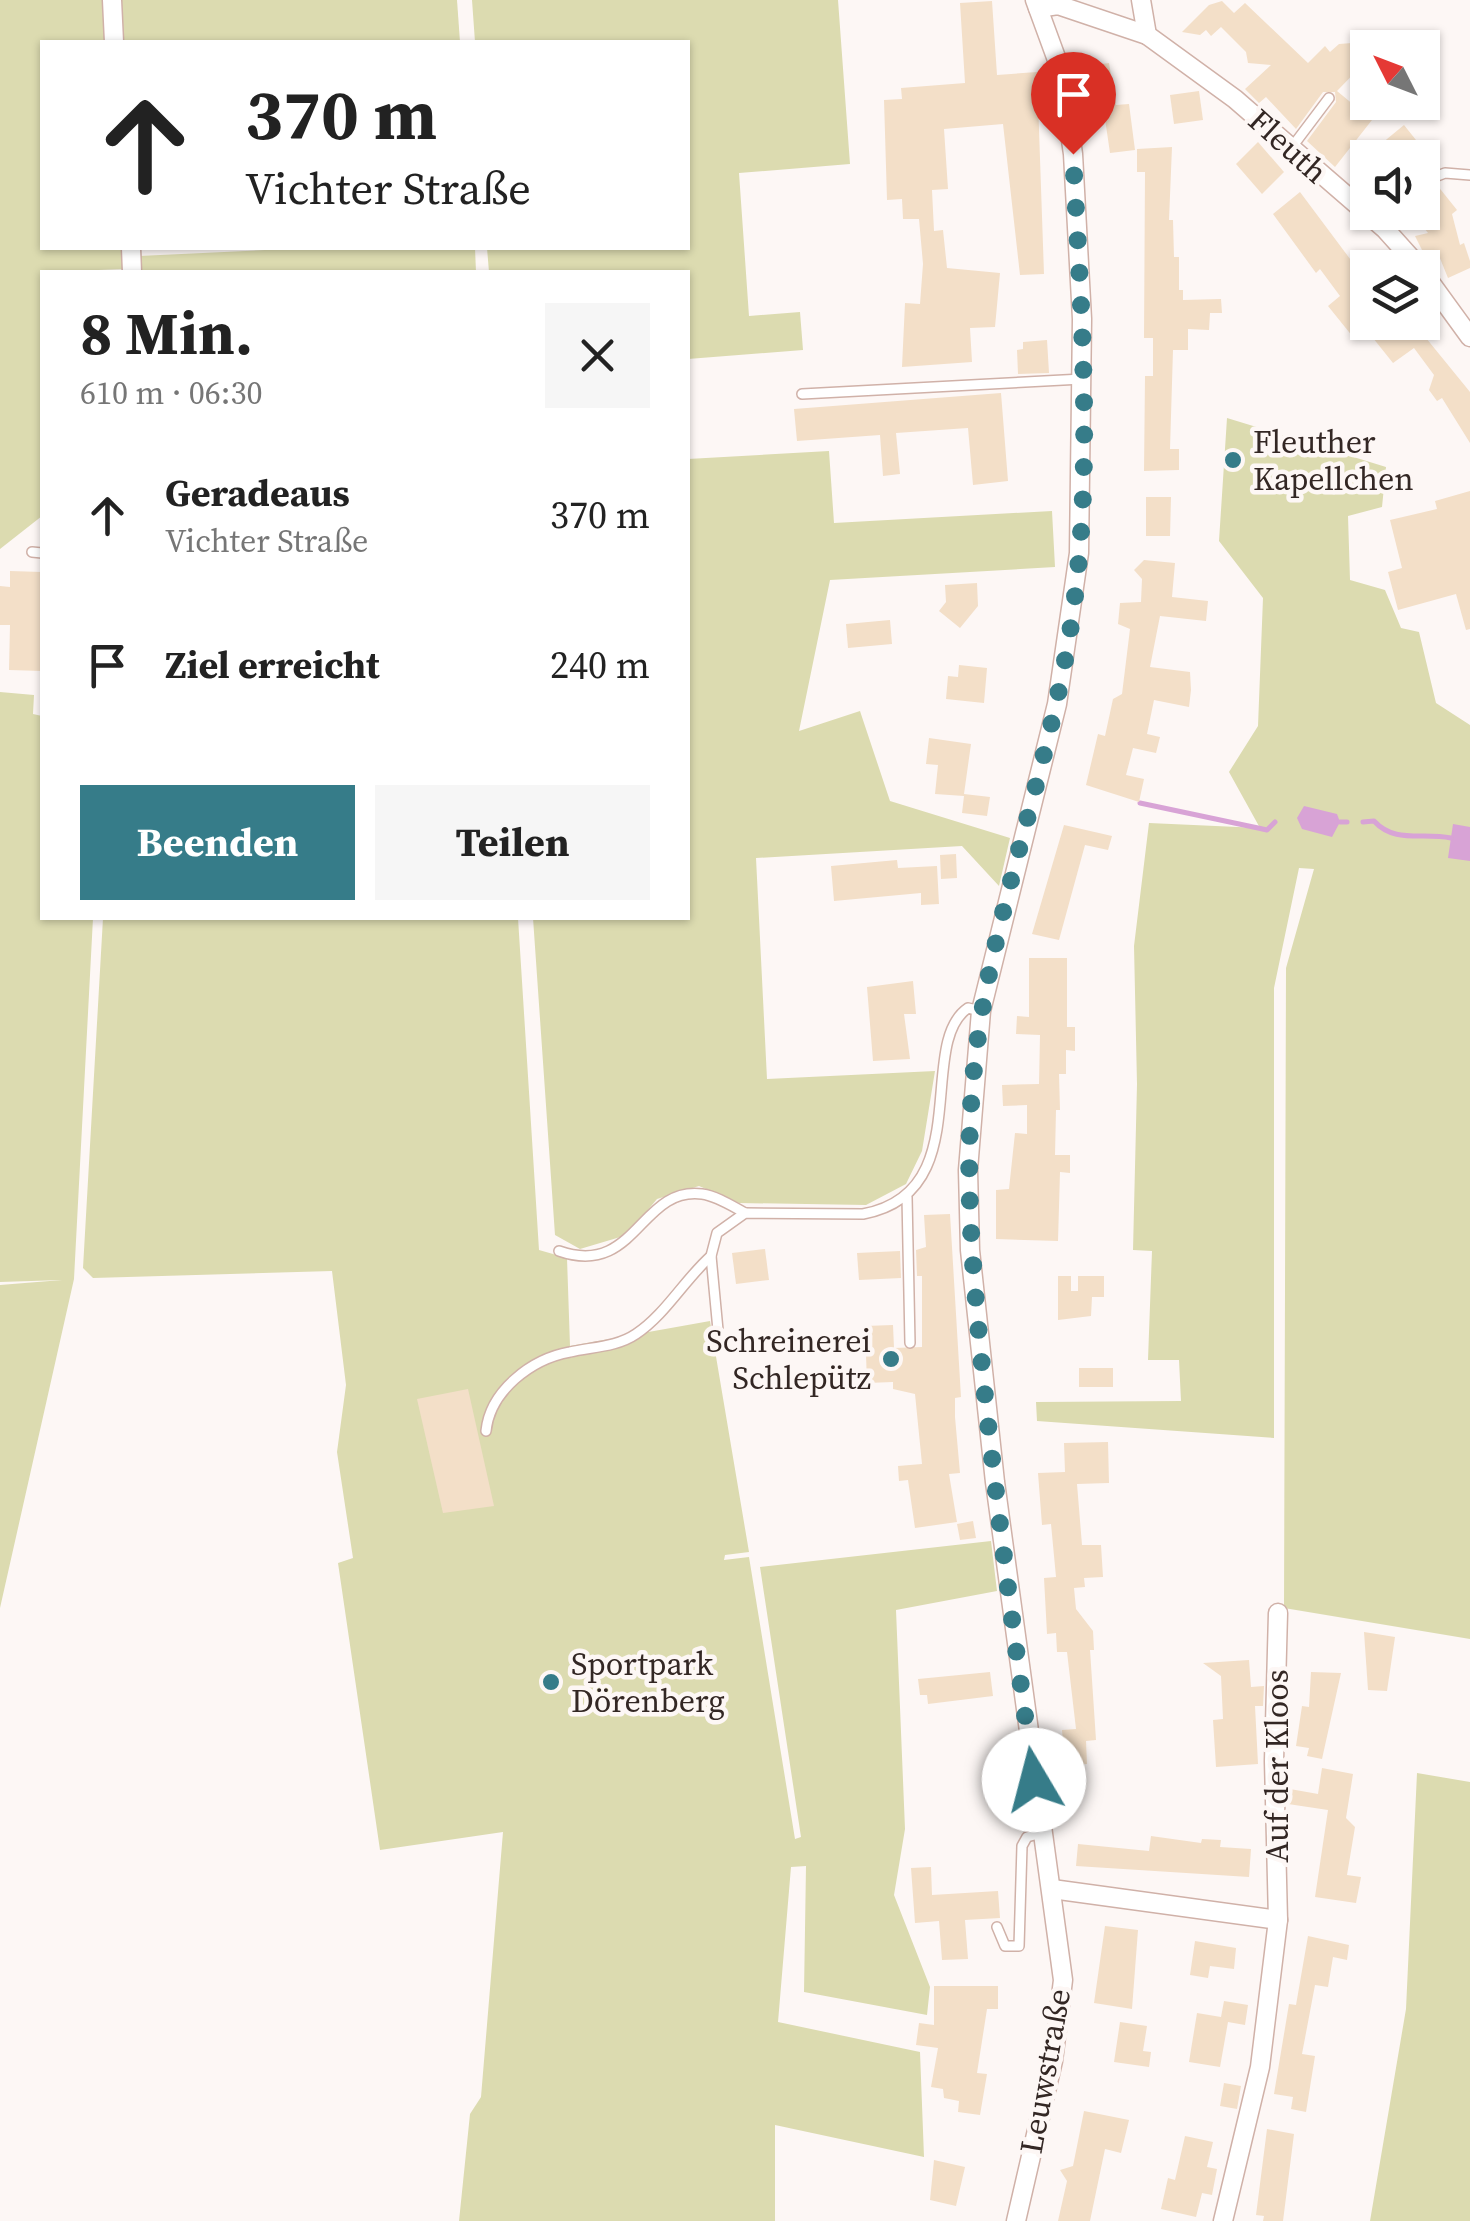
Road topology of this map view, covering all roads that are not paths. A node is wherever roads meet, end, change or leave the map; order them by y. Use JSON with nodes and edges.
{"nodes":[{"id":1,"x":112,"y":0,"type":"edge"},
{"id":2,"x":1141,"y":0,"type":"edge"},
{"id":3,"x":1037,"y":4,"type":"edge"},
{"id":4,"x":1146,"y":35,"type":"junction"},
{"id":5,"x":114,"y":40,"type":"edge"},
{"id":6,"x":1329,"y":98,"type":"dead end"},
{"id":7,"x":1290,"y":150,"type":"junction"},
{"id":8,"x":1440,"y":175,"type":"edge"},
{"id":9,"x":1470,"y":175,"type":"edge"},
{"id":10,"x":1350,"y":194,"type":"edge"},
{"id":11,"x":1391,"y":230,"type":"edge"},
{"id":12,"x":1406,"y":250,"type":"edge"},
{"id":13,"x":1440,"y":295,"type":"edge"},
{"id":14,"x":1470,"y":337,"type":"edge"},
{"id":15,"x":1082,"y":378,"type":"junction"},
{"id":16,"x":802,"y":394,"type":"dead end"},
{"id":17,"x":982,"y":1011,"type":"junction"},
{"id":18,"x":907,"y":1197,"type":"junction"},
{"id":19,"x":745,"y":1213,"type":"junction"},
{"id":20,"x":560,"y":1251,"type":"dead end"},
{"id":21,"x":711,"y":1256,"type":"junction"},
{"id":22,"x":718,"y":1330,"type":"dead end"},
{"id":23,"x":910,"y":1343,"type":"dead end"},
{"id":24,"x":486,"y":1431,"type":"dead end"},
{"id":25,"x":1278,"y":1613,"type":"dead end"},
{"id":26,"x":1042,"y":1833,"type":"junction"},
{"id":27,"x":1052,"y":1889,"type":"junction"},
{"id":28,"x":1278,"y":1920,"type":"junction"},
{"id":29,"x":996,"y":1926,"type":"dead end"},
{"id":30,"x":1016,"y":2221,"type":"edge"},
{"id":31,"x":1223,"y":2221,"type":"edge"}],
"edges":[{"from":1,"to":5,"type":"street"},
{"from":2,"to":4,"type":"street"},
{"from":3,"to":4,"type":"street","name":"Fleuth"},
{"from":3,"to":15,"type":"street","name":"Leuwstraße"},
{"from":4,"to":7,"type":"street","name":"Fleuth"},
{"from":6,"to":7,"type":"lane"},
{"from":7,"to":10,"type":"street","name":"Fleuth"},
{"from":8,"to":9,"type":"lane"},
{"from":11,"to":12,"type":"street","name":"Fleuth"},
{"from":13,"to":14,"type":"street","name":"Fleuth"},
{"from":15,"to":16,"type":"lane"},
{"from":15,"to":17,"type":"street","name":"Leuwstraße"},
{"from":17,"to":18,"type":"lane"},
{"from":17,"to":26,"type":"street","name":"Leuwstraße"},
{"from":18,"to":19,"type":"lane"},
{"from":18,"to":23,"type":"lane"},
{"from":19,"to":20,"type":"lane"},
{"from":19,"to":21,"type":"lane"},
{"from":21,"to":22,"type":"lane"},
{"from":21,"to":24,"type":"lane"},
{"from":25,"to":28,"type":"street","name":"Auf der Kloos"},
{"from":26,"to":27,"type":"street","name":"Leuwstraße"},
{"from":26,"to":29,"type":"lane"},
{"from":27,"to":28,"type":"street"},
{"from":27,"to":30,"type":"street","name":"Leuwstraße"},
{"from":28,"to":31,"type":"street","name":"Auf der Kloos"}]}
